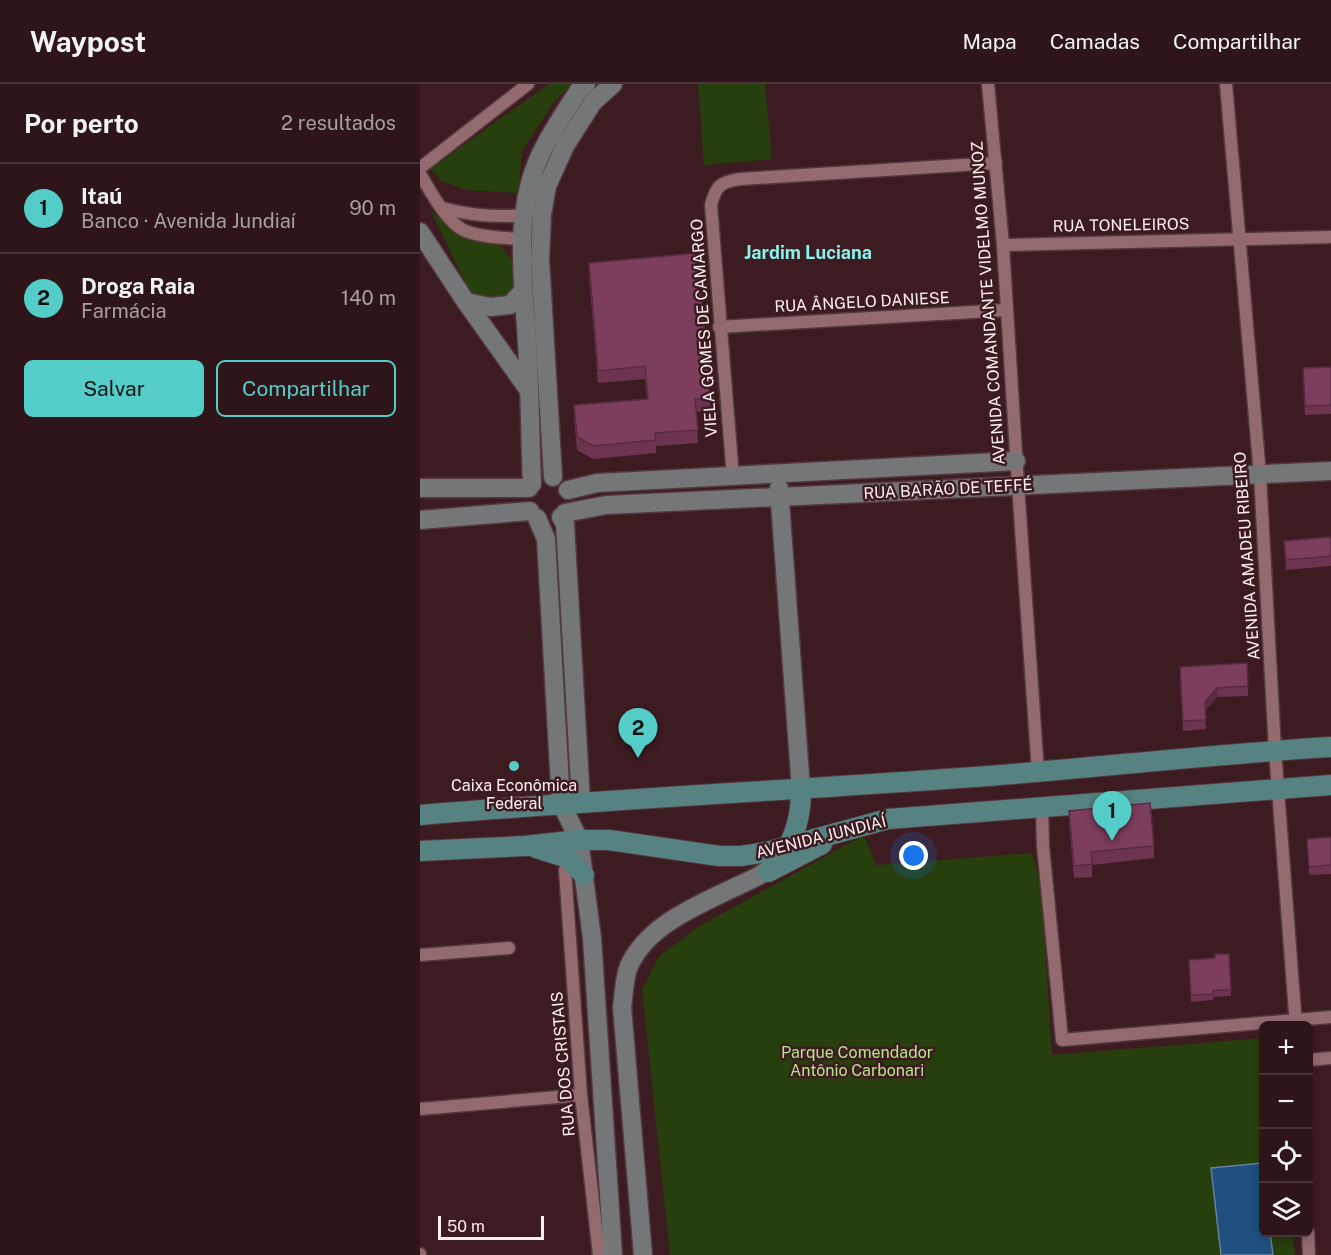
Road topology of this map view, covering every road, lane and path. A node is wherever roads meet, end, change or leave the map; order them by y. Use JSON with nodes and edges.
{"nodes":[{"id":1,"x":528,"y":84,"type":"edge"},
{"id":2,"x":586,"y":84,"type":"edge"},
{"id":3,"x":613,"y":84,"type":"edge"},
{"id":4,"x":988,"y":84,"type":"edge"},
{"id":5,"x":1226,"y":84,"type":"edge"},
{"id":6,"x":996,"y":163,"type":"junction"},
{"id":7,"x":420,"y":168,"type":"edge"},
{"id":8,"x":420,"y":174,"type":"edge"},
{"id":9,"x":442,"y":208,"type":"junction"},
{"id":10,"x":523,"y":215,"type":"junction"},
{"id":11,"x":420,"y":232,"type":"edge"},
{"id":12,"x":1331,"y":237,"type":"edge"},
{"id":13,"x":521,"y":239,"type":"junction"},
{"id":14,"x":1239,"y":239,"type":"junction"},
{"id":15,"x":1003,"y":244,"type":"junction"},
{"id":16,"x":523,"y":291,"type":"junction"},
{"id":17,"x":466,"y":302,"type":"junction"},
{"id":18,"x":1006,"y":309,"type":"junction"},
{"id":19,"x":719,"y":327,"type":"junction"},
{"id":20,"x":528,"y":389,"type":"junction"},
{"id":21,"x":1016,"y":461,"type":"junction"},
{"id":22,"x":993,"y":462,"type":"junction"},
{"id":23,"x":1331,"y":471,"type":"edge"},
{"id":24,"x":777,"y":474,"type":"junction"},
{"id":25,"x":1260,"y":475,"type":"junction"},
{"id":26,"x":553,"y":477,"type":"junction"},
{"id":27,"x":733,"y":477,"type":"junction"},
{"id":28,"x":1017,"y":485,"type":"junction"},
{"id":29,"x":530,"y":486,"type":"junction"},
{"id":30,"x":974,"y":486,"type":"junction"},
{"id":31,"x":420,"y":488,"type":"edge"},
{"id":32,"x":568,"y":490,"type":"junction"},
{"id":33,"x":780,"y":498,"type":"junction"},
{"id":34,"x":533,"y":514,"type":"junction"},
{"id":35,"x":563,"y":514,"type":"junction"},
{"id":36,"x":420,"y":520,"type":"edge"},
{"id":37,"x":1331,"y":747,"type":"edge"},
{"id":38,"x":1275,"y":750,"type":"junction"},
{"id":39,"x":1038,"y":772,"type":"junction"},
{"id":40,"x":1331,"y":785,"type":"edge"},
{"id":41,"x":801,"y":789,"type":"junction"},
{"id":42,"x":1278,"y":789,"type":"junction"},
{"id":43,"x":571,"y":803,"type":"junction"},
{"id":44,"x":1042,"y":808,"type":"junction"},
{"id":45,"x":420,"y":815,"type":"edge"},
{"id":46,"x":858,"y":826,"type":"junction"},
{"id":47,"x":579,"y":840,"type":"junction"},
{"id":48,"x":789,"y":845,"type":"junction"},
{"id":49,"x":525,"y":846,"type":"junction"},
{"id":50,"x":420,"y":851,"type":"edge"},
{"id":51,"x":565,"y":870,"type":"dead end"},
{"id":52,"x":768,"y":872,"type":"junction"},
{"id":53,"x":585,"y":875,"type":"junction"},
{"id":54,"x":592,"y":938,"type":"junction"},
{"id":55,"x":571,"y":940,"type":"junction"},
{"id":56,"x":508,"y":948,"type":"dead end"},
{"id":57,"x":420,"y":955,"type":"edge"},
{"id":58,"x":1331,"y":1017,"type":"edge"},
{"id":59,"x":1296,"y":1021,"type":"edge"},
{"id":60,"x":1308,"y":1021,"type":"edge"},
{"id":61,"x":1259,"y":1026,"type":"edge"},
{"id":62,"x":1331,"y":1058,"type":"edge"},
{"id":63,"x":1313,"y":1060,"type":"edge"},
{"id":64,"x":581,"y":1095,"type":"junction"},
{"id":65,"x":420,"y":1109,"type":"edge"},
{"id":66,"x":1308,"y":1237,"type":"edge"},
{"id":67,"x":598,"y":1255,"type":"edge"},
{"id":68,"x":613,"y":1255,"type":"edge"},
{"id":69,"x":643,"y":1255,"type":"edge"},
{"id":70,"x":1310,"y":1255,"type":"edge"}],
"edges":[{"from":1,"to":7,"type":"street"},
{"from":2,"to":10,"type":"main road"},
{"from":3,"to":26,"type":"main road"},
{"from":4,"to":6,"type":"street","name":"AVENIDA COMANDANTE VIDELMO MUNOZ"},
{"from":5,"to":14,"type":"street","name":"AVENIDA AMADEU RIBEIRO"},
{"from":6,"to":15,"type":"street","name":"AVENIDA COMANDANTE VIDELMO MUNOZ"},
{"from":6,"to":19,"type":"street","name":"VIELA GOMES DE CAMARGO"},
{"from":8,"to":9,"type":"street"},
{"from":9,"to":10,"type":"street"},
{"from":9,"to":13,"type":"street"},
{"from":10,"to":13,"type":"main road"},
{"from":11,"to":17,"type":"main road"},
{"from":12,"to":14,"type":"street","name":"RUA TONELEIROS"},
{"from":13,"to":16,"type":"main road"},
{"from":14,"to":15,"type":"street","name":"RUA TONELEIROS"},
{"from":14,"to":25,"type":"street","name":"AVENIDA AMADEU RIBEIRO"},
{"from":15,"to":18,"type":"street","name":"AVENIDA COMANDANTE VIDELMO MUNOZ"},
{"from":16,"to":17,"type":"main road"},
{"from":16,"to":20,"type":"main road"},
{"from":17,"to":20,"type":"main road"},
{"from":18,"to":19,"type":"street","name":"RUA ÂNGELO DANIESE"},
{"from":18,"to":21,"type":"street","name":"AVENIDA COMANDANTE VIDELMO MUNOZ"},
{"from":19,"to":27,"type":"street","name":"VIELA GOMES DE CAMARGO"},
{"from":20,"to":29,"type":"main road"},
{"from":21,"to":22,"type":"main road","name":"RUA BARÃO DE TEFFÉ"},
{"from":21,"to":28,"type":"street","name":"AVENIDA COMANDANTE VIDELMO MUNOZ"},
{"from":22,"to":24,"type":"main road","name":"RUA BARÃO DE TEFFÉ"},
{"from":22,"to":30,"type":"main road"},
{"from":23,"to":25,"type":"main road","name":"RUA BARÃO DE TEFFÉ"},
{"from":24,"to":27,"type":"main road","name":"RUA BARÃO DE TEFFÉ"},
{"from":24,"to":33,"type":"main road"},
{"from":25,"to":28,"type":"main road","name":"RUA BARÃO DE TEFFÉ"},
{"from":25,"to":38,"type":"street","name":"AVENIDA AMADEU RIBEIRO"},
{"from":26,"to":29,"type":"main road"},
{"from":26,"to":32,"type":"main road"},
{"from":27,"to":32,"type":"main road","name":"RUA BARÃO DE TEFFÉ"},
{"from":28,"to":30,"type":"main road","name":"RUA BARÃO DE TEFFÉ"},
{"from":28,"to":39,"type":"street","name":"AVENIDA COMANDANTE VIDELMO MUNOZ"},
{"from":29,"to":31,"type":"main road"},
{"from":29,"to":34,"type":"main road"},
{"from":30,"to":33,"type":"main road","name":"RUA BARÃO DE TEFFÉ"},
{"from":32,"to":35,"type":"main road"},
{"from":33,"to":35,"type":"main road","name":"RUA BARÃO DE TEFFÉ"},
{"from":33,"to":41,"type":"main road"},
{"from":34,"to":35,"type":"main road"},
{"from":34,"to":36,"type":"main road"},
{"from":34,"to":43,"type":"main road"},
{"from":35,"to":43,"type":"main road"},
{"from":37,"to":38,"type":"main road"},
{"from":38,"to":39,"type":"main road"},
{"from":38,"to":42,"type":"street","name":"AVENIDA AMADEU RIBEIRO"},
{"from":39,"to":41,"type":"main road"},
{"from":40,"to":42,"type":"main road","name":"AVENIDA JUNDIAÍ"},
{"from":41,"to":43,"type":"main road"},
{"from":41,"to":48,"type":"main road"},
{"from":42,"to":44,"type":"main road","name":"AVENIDA JUNDIAÍ"},
{"from":42,"to":59,"type":"street","name":"AVENIDA AMADEU RIBEIRO"},
{"from":43,"to":45,"type":"main road"},
{"from":43,"to":47,"type":"main road"},
{"from":44,"to":46,"type":"main road","name":"AVENIDA JUNDIAÍ"},
{"from":44,"to":61,"type":"street"},
{"from":46,"to":48,"type":"main road","name":"AVENIDA JUNDIAÍ"},
{"from":46,"to":52,"type":"main road"},
{"from":47,"to":48,"type":"main road","name":"AVENIDA JUNDIAÍ"},
{"from":47,"to":49,"type":"main road","name":"AVENIDA JUNDIAÍ"},
{"from":47,"to":53,"type":"main road"},
{"from":48,"to":52,"type":"main road"},
{"from":49,"to":50,"type":"main road","name":"AVENIDA JUNDIAÍ"},
{"from":49,"to":53,"type":"main road"},
{"from":51,"to":55,"type":"street","name":"RUA DOS CRISTAIS"},
{"from":52,"to":69,"type":"main road"},
{"from":53,"to":54,"type":"main road"},
{"from":54,"to":55,"type":"street"},
{"from":54,"to":68,"type":"main road"},
{"from":55,"to":64,"type":"street","name":"RUA DOS CRISTAIS"},
{"from":56,"to":57,"type":"street"},
{"from":58,"to":60,"type":"street"},
{"from":62,"to":63,"type":"street"},
{"from":64,"to":65,"type":"street"},
{"from":64,"to":67,"type":"street","name":"RUA DOS CRISTAIS"},
{"from":66,"to":70,"type":"street"}]}
